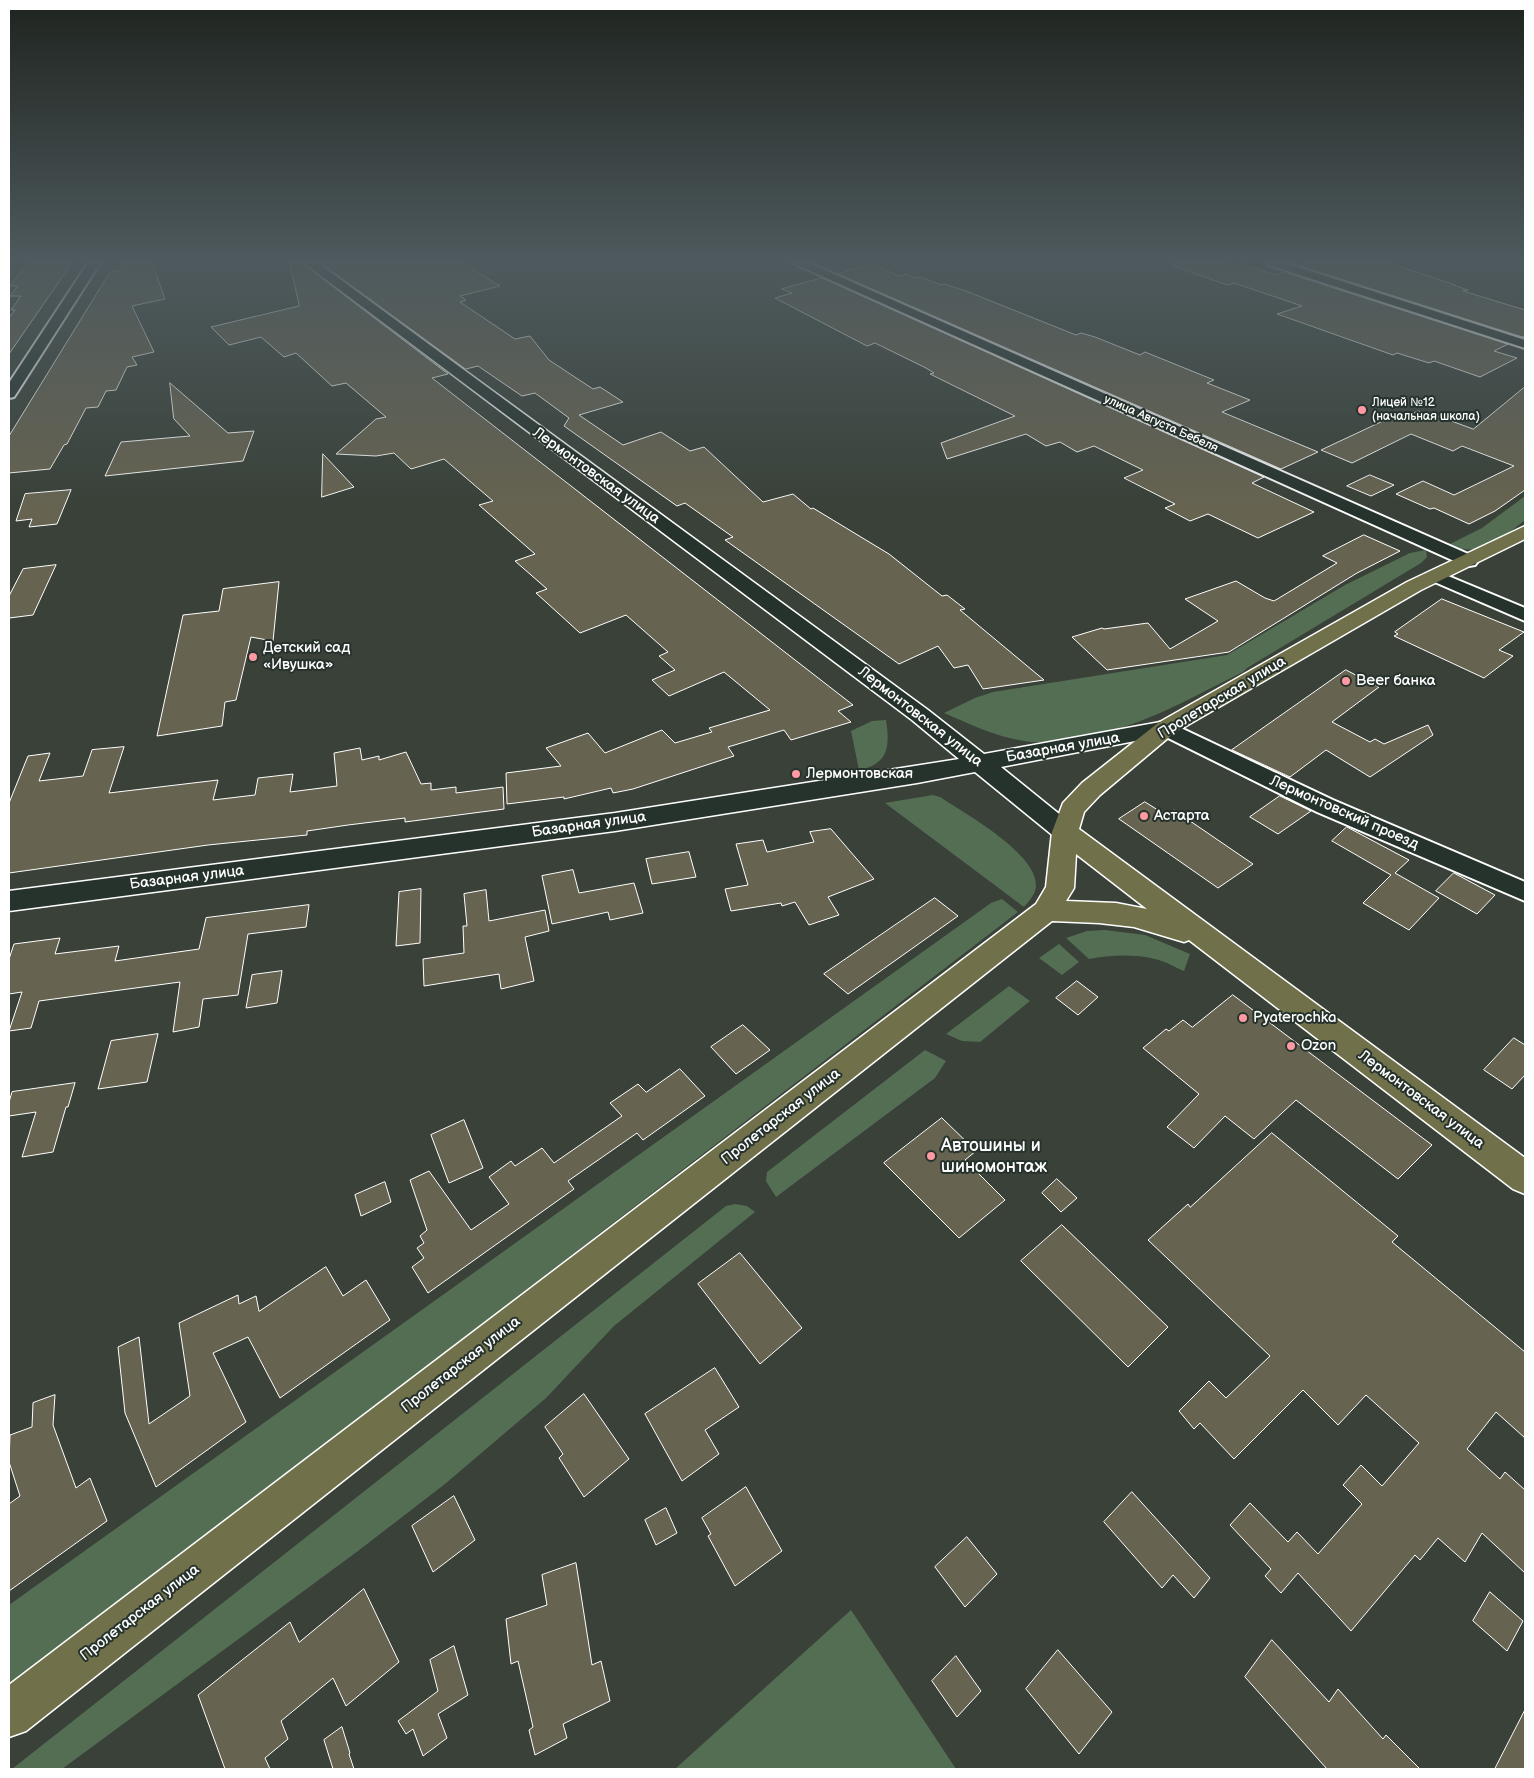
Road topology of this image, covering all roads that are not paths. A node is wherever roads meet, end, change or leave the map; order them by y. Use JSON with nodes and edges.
{"nodes":[{"id":1,"x":40,"y":346,"type":"edge"},
{"id":2,"x":422,"y":346,"type":"edge"},
{"id":3,"x":986,"y":346,"type":"edge"},
{"id":4,"x":9,"y":394,"type":"edge"},
{"id":5,"x":1525,"y":532,"type":"edge"},
{"id":6,"x":1469,"y":561,"type":"junction"},
{"id":7,"x":1436,"y":576,"type":"junction"},
{"id":8,"x":1525,"y":615,"type":"edge"},
{"id":9,"x":1166,"y":728,"type":"junction"},
{"id":10,"x":979,"y":763,"type":"junction"},
{"id":11,"x":1065,"y":832,"type":"junction"},
{"id":12,"x":1525,"y":892,"type":"edge"},
{"id":13,"x":9,"y":901,"type":"edge"},
{"id":14,"x":1046,"y":911,"type":"junction"},
{"id":15,"x":1215,"y":945,"type":"junction"},
{"id":16,"x":1525,"y":1178,"type":"edge"},
{"id":17,"x":9,"y":1714,"type":"edge"}],
"edges":[{"from":1,"to":4,"type":"street"},
{"from":2,"to":10,"type":"main road","name":"Лермонтовская улица"},
{"from":3,"to":6,"type":"street","name":"улица Августа Бебеля"},
{"from":5,"to":6,"type":"main road","name":"Пролетарская улица"},
{"from":6,"to":7,"type":"main road","name":"Пролетарская улица"},
{"from":7,"to":8,"type":"street"},
{"from":7,"to":9,"type":"main road","name":"Пролетарская улица"},
{"from":9,"to":10,"type":"main road","name":"Базарная улица"},
{"from":9,"to":11,"type":"main road","name":"Пролетарская улица"},
{"from":9,"to":12,"type":"street","name":"Лермонтовский проезд"},
{"from":10,"to":11,"type":"main road","name":"Лермонтовская улица"},
{"from":10,"to":13,"type":"main road","name":"Базарная улица"},
{"from":11,"to":14,"type":"main road","name":"Пролетарская улица"},
{"from":11,"to":15,"type":"main road","name":"Лермонтовская улица"},
{"from":14,"to":15,"type":"main road"},
{"from":14,"to":17,"type":"main road","name":"Пролетарская улица"},
{"from":15,"to":16,"type":"main road","name":"Лермонтовская улица"}]}
